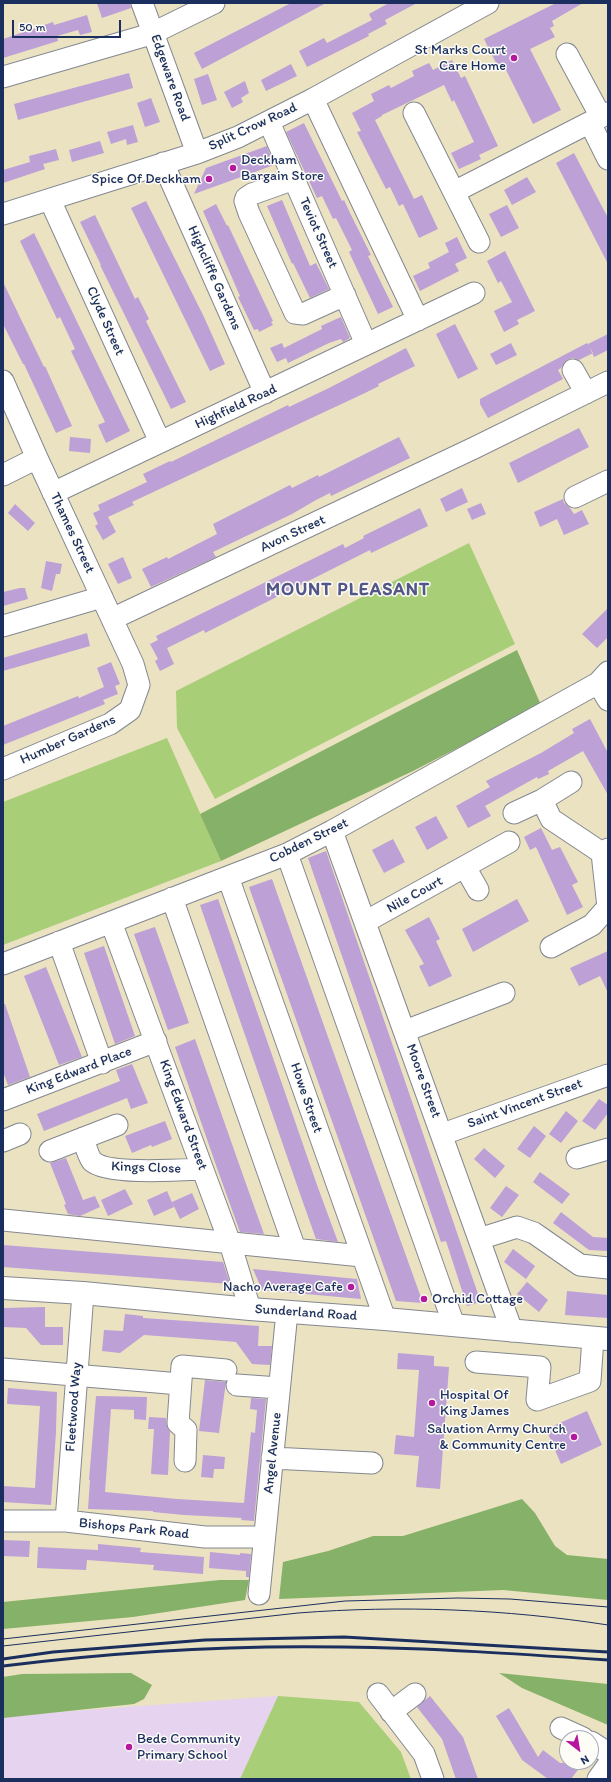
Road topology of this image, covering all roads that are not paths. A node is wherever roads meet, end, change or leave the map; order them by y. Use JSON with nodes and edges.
{"nodes":[{"id":1,"x":142,"y":3,"type":"edge"},
{"id":2,"x":214,"y":3,"type":"edge"},
{"id":3,"x":488,"y":3,"type":"edge"},
{"id":4,"x":154,"y":32,"type":"junction"},
{"id":5,"x":567,"y":54,"type":"dead end"},
{"id":6,"x":3,"y":77,"type":"edge"},
{"id":7,"x":312,"y":99,"type":"junction"},
{"id":8,"x":414,"y":113,"type":"dead end"},
{"id":9,"x":600,"y":118,"type":"edge"},
{"id":10,"x":269,"y":122,"type":"junction"},
{"id":11,"x":197,"y":153,"type":"junction"},
{"id":12,"x":608,"y":159,"type":"edge"},
{"id":13,"x":163,"y":163,"type":"junction"},
{"id":14,"x":294,"y":179,"type":"junction"},
{"id":15,"x":454,"y":192,"type":"junction"},
{"id":16,"x":50,"y":200,"type":"junction"},
{"id":17,"x":3,"y":214,"type":"edge"},
{"id":18,"x":479,"y":242,"type":"dead end"},
{"id":19,"x":474,"y":293,"type":"dead end"},
{"id":20,"x":345,"y":295,"type":"junction"},
{"id":21,"x":418,"y":320,"type":"junction"},
{"id":22,"x":366,"y":344,"type":"junction"},
{"id":23,"x":573,"y":370,"type":"dead end"},
{"id":24,"x":3,"y":381,"type":"edge"},
{"id":25,"x":608,"y":382,"type":"edge"},
{"id":26,"x":265,"y":392,"type":"junction"},
{"id":27,"x":586,"y":394,"type":"junction"},
{"id":28,"x":160,"y":442,"type":"junction"},
{"id":29,"x":37,"y":458,"type":"junction"},
{"id":30,"x":3,"y":475,"type":"edge"},
{"id":31,"x":608,"y":481,"type":"edge"},
{"id":32,"x":53,"y":493,"type":"junction"},
{"id":33,"x":575,"y":497,"type":"dead end"},
{"id":34,"x":102,"y":597,"type":"junction"},
{"id":35,"x":112,"y":619,"type":"junction"},
{"id":36,"x":3,"y":626,"type":"edge"},
{"id":37,"x":139,"y":685,"type":"joint"},
{"id":38,"x":604,"y":685,"type":"edge"},
{"id":39,"x":3,"y":769,"type":"edge"},
{"id":40,"x":571,"y":782,"type":"dead end"},
{"id":41,"x":542,"y":800,"type":"junction"},
{"id":42,"x":514,"y":813,"type":"dead end"},
{"id":43,"x":332,"y":831,"type":"junction"},
{"id":44,"x":509,"y":842,"type":"dead end"},
{"id":45,"x":605,"y":851,"type":"edge"},
{"id":46,"x":288,"y":854,"type":"junction"},
{"id":47,"x":465,"y":867,"type":"junction"},
{"id":48,"x":228,"y":877,"type":"junction"},
{"id":49,"x":478,"y":890,"type":"dead end"},
{"id":50,"x":172,"y":898,"type":"junction"},
{"id":51,"x":111,"y":922,"type":"junction"},
{"id":52,"x":365,"y":922,"type":"junction"},
{"id":53,"x":59,"y":942,"type":"junction"},
{"id":54,"x":551,"y":947,"type":"dead end"},
{"id":55,"x":3,"y":964,"type":"edge"},
{"id":56,"x":504,"y":993,"type":"dead end"},
{"id":57,"x":405,"y":1031,"type":"junction"},
{"id":58,"x":156,"y":1041,"type":"junction"},
{"id":59,"x":102,"y":1063,"type":"junction"},
{"id":60,"x":608,"y":1075,"type":"edge"},
{"id":61,"x":3,"y":1100,"type":"edge"},
{"id":62,"x":117,"y":1125,"type":"dead end"},
{"id":63,"x":443,"y":1134,"type":"junction"},
{"id":64,"x":83,"y":1138,"type":"junction"},
{"id":65,"x":608,"y":1149,"type":"edge"},
{"id":66,"x":50,"y":1150,"type":"dead end"},
{"id":67,"x":577,"y":1158,"type":"dead end"},
{"id":68,"x":202,"y":1169,"type":"junction"},
{"id":69,"x":3,"y":1220,"type":"edge"},
{"id":70,"x":479,"y":1239,"type":"junction"},
{"id":71,"x":230,"y":1243,"type":"junction"},
{"id":72,"x":295,"y":1249,"type":"junction"},
{"id":73,"x":362,"y":1256,"type":"junction"},
{"id":74,"x":608,"y":1268,"type":"edge"},
{"id":75,"x":3,"y":1288,"type":"edge"},
{"id":76,"x":83,"y":1294,"type":"junction"},
{"id":77,"x":250,"y":1309,"type":"junction"},
{"id":78,"x":287,"y":1312,"type":"junction"},
{"id":79,"x":385,"y":1319,"type":"junction"},
{"id":80,"x":454,"y":1325,"type":"junction"},
{"id":81,"x":512,"y":1331,"type":"junction"},
{"id":82,"x":600,"y":1338,"type":"edge"},
{"id":83,"x":476,"y":1362,"type":"dead end"},
{"id":84,"x":3,"y":1369,"type":"edge"},
{"id":85,"x":181,"y":1375,"type":"junction"},
{"id":86,"x":76,"y":1376,"type":"junction"},
{"id":87,"x":279,"y":1388,"type":"junction"},
{"id":88,"x":272,"y":1458,"type":"junction"},
{"id":89,"x":185,"y":1461,"type":"dead end"},
{"id":90,"x":372,"y":1463,"type":"dead end"},
{"id":91,"x":3,"y":1521,"type":"edge"},
{"id":92,"x":66,"y":1521,"type":"junction"},
{"id":93,"x":264,"y":1537,"type":"junction"},
{"id":94,"x":259,"y":1594,"type":"dead end"},
{"id":95,"x":378,"y":1694,"type":"dead end"},
{"id":96,"x":415,"y":1694,"type":"dead end"},
{"id":97,"x":391,"y":1712,"type":"junction"},
{"id":98,"x":561,"y":1728,"type":"dead end"},
{"id":99,"x":565,"y":1730,"type":"edge"},
{"id":100,"x":599,"y":1747,"type":"edge"},
{"id":101,"x":608,"y":1753,"type":"edge"},
{"id":102,"x":608,"y":1765,"type":"edge"},
{"id":103,"x":432,"y":1779,"type":"edge"},
{"id":104,"x":598,"y":1779,"type":"edge"}],
"edges":[{"from":1,"to":4,"type":"street","name":"Edgeware Road"},
{"from":2,"to":4,"type":"street"},
{"from":3,"to":7,"type":"street","name":"Split Crow Road"},
{"from":4,"to":6,"type":"street"},
{"from":4,"to":11,"type":"street","name":"Edgeware Road"},
{"from":5,"to":9,"type":"street"},
{"from":7,"to":10,"type":"street","name":"Split Crow Road"},
{"from":7,"to":21,"type":"street"},
{"from":8,"to":15,"type":"street"},
{"from":9,"to":12,"type":"street"},
{"from":9,"to":15,"type":"street"},
{"from":10,"to":11,"type":"street","name":"Split Crow Road"},
{"from":10,"to":14,"type":"street","name":"Teviot Street"},
{"from":11,"to":13,"type":"street","name":"Split Crow Road"},
{"from":13,"to":16,"type":"street","name":"Split Crow Road"},
{"from":13,"to":26,"type":"street","name":"Highcliffe Gardens"},
{"from":14,"to":20,"type":"street","name":"Teviot Street"},
{"from":14,"to":20,"type":"street"},
{"from":15,"to":18,"type":"street"},
{"from":16,"to":17,"type":"street","name":"Split Crow Road"},
{"from":16,"to":28,"type":"street","name":"Clyde Street"},
{"from":19,"to":21,"type":"street","name":"Highfield Road"},
{"from":20,"to":22,"type":"street","name":"Teviot Street"},
{"from":21,"to":22,"type":"street","name":"Highfield Road"},
{"from":22,"to":26,"type":"street","name":"Highfield Road"},
{"from":23,"to":27,"type":"street"},
{"from":24,"to":29,"type":"street","name":"Thames Street"},
{"from":25,"to":27,"type":"street","name":"Avon Street"},
{"from":26,"to":28,"type":"street","name":"Highfield Road"},
{"from":27,"to":35,"type":"street","name":"Avon Street"},
{"from":28,"to":32,"type":"street","name":"Highfield Road"},
{"from":29,"to":30,"type":"street"},
{"from":29,"to":32,"type":"street","name":"Thames Street"},
{"from":31,"to":33,"type":"street"},
{"from":32,"to":34,"type":"street","name":"Thames Street"},
{"from":34,"to":35,"type":"street","name":"Thames Street"},
{"from":34,"to":36,"type":"street"},
{"from":35,"to":37,"type":"street","name":"Thames Street"},
{"from":37,"to":39,"type":"street","name":"Humber Gardens"},
{"from":38,"to":43,"type":"street","name":"Cobden Street"},
{"from":40,"to":41,"type":"street"},
{"from":41,"to":42,"type":"street"},
{"from":41,"to":45,"type":"street"},
{"from":43,"to":46,"type":"street","name":"Cobden Street"},
{"from":43,"to":52,"type":"street","name":"Moore Street"},
{"from":44,"to":47,"type":"street","name":"Nile Court"},
{"from":45,"to":54,"type":"street"},
{"from":46,"to":48,"type":"street","name":"Cobden Street"},
{"from":46,"to":80,"type":"street"},
{"from":47,"to":49,"type":"street"},
{"from":47,"to":52,"type":"street","name":"Nile Court"},
{"from":48,"to":50,"type":"street","name":"Cobden Street"},
{"from":48,"to":73,"type":"street","name":"Howe Street"},
{"from":50,"to":51,"type":"street","name":"Cobden Street"},
{"from":50,"to":72,"type":"street"},
{"from":51,"to":53,"type":"street","name":"Cobden Street"},
{"from":51,"to":58,"type":"street","name":"King Edward Street"},
{"from":52,"to":57,"type":"street","name":"Moore Street"},
{"from":53,"to":55,"type":"street","name":"Cobden Street"},
{"from":53,"to":59,"type":"street"},
{"from":56,"to":57,"type":"street"},
{"from":57,"to":63,"type":"street","name":"Moore Street"},
{"from":58,"to":59,"type":"street","name":"King Edward Place"},
{"from":58,"to":68,"type":"street","name":"King Edward Street"},
{"from":59,"to":61,"type":"street","name":"King Edward Place"},
{"from":60,"to":63,"type":"street","name":"Saint Vincent Street"},
{"from":62,"to":64,"type":"street"},
{"from":63,"to":70,"type":"street","name":"Moore Street"},
{"from":64,"to":66,"type":"street"},
{"from":64,"to":68,"type":"street","name":"Kings Close"},
{"from":65,"to":67,"type":"street"},
{"from":68,"to":71,"type":"street","name":"King Edward Street"},
{"from":69,"to":71,"type":"street"},
{"from":70,"to":74,"type":"street"},
{"from":70,"to":81,"type":"street","name":"Moore Street"},
{"from":71,"to":72,"type":"street"},
{"from":71,"to":77,"type":"street","name":"King Edward Street"},
{"from":72,"to":73,"type":"street"},
{"from":73,"to":79,"type":"street","name":"Howe Street"},
{"from":75,"to":76,"type":"main road","name":"Sunderland Road"},
{"from":76,"to":77,"type":"main road","name":"Sunderland Road"},
{"from":76,"to":86,"type":"street","name":"Fleetwood Way"},
{"from":77,"to":78,"type":"main road","name":"Sunderland Road"},
{"from":78,"to":79,"type":"main road","name":"Sunderland Road"},
{"from":78,"to":87,"type":"street","name":"Angel Avenue"},
{"from":79,"to":80,"type":"main road","name":"Sunderland Road"},
{"from":80,"to":81,"type":"main road","name":"Sunderland Road"},
{"from":81,"to":82,"type":"main road","name":"Sunderland Road"},
{"from":82,"to":83,"type":"street"},
{"from":84,"to":86,"type":"street"},
{"from":85,"to":86,"type":"street"},
{"from":85,"to":87,"type":"street"},
{"from":85,"to":89,"type":"street"},
{"from":86,"to":92,"type":"street","name":"Fleetwood Way"},
{"from":87,"to":88,"type":"street","name":"Angel Avenue"},
{"from":88,"to":90,"type":"street"},
{"from":88,"to":93,"type":"street","name":"Angel Avenue"},
{"from":91,"to":92,"type":"street","name":"Bishops Park Road"},
{"from":92,"to":93,"type":"street","name":"Bishops Park Road"},
{"from":93,"to":94,"type":"street","name":"Angel Avenue"},
{"from":95,"to":97,"type":"street"},
{"from":96,"to":97,"type":"street"},
{"from":97,"to":103,"type":"street"},
{"from":98,"to":99,"type":"street"},
{"from":100,"to":101,"type":"street"},
{"from":102,"to":104,"type":"street"}]}
